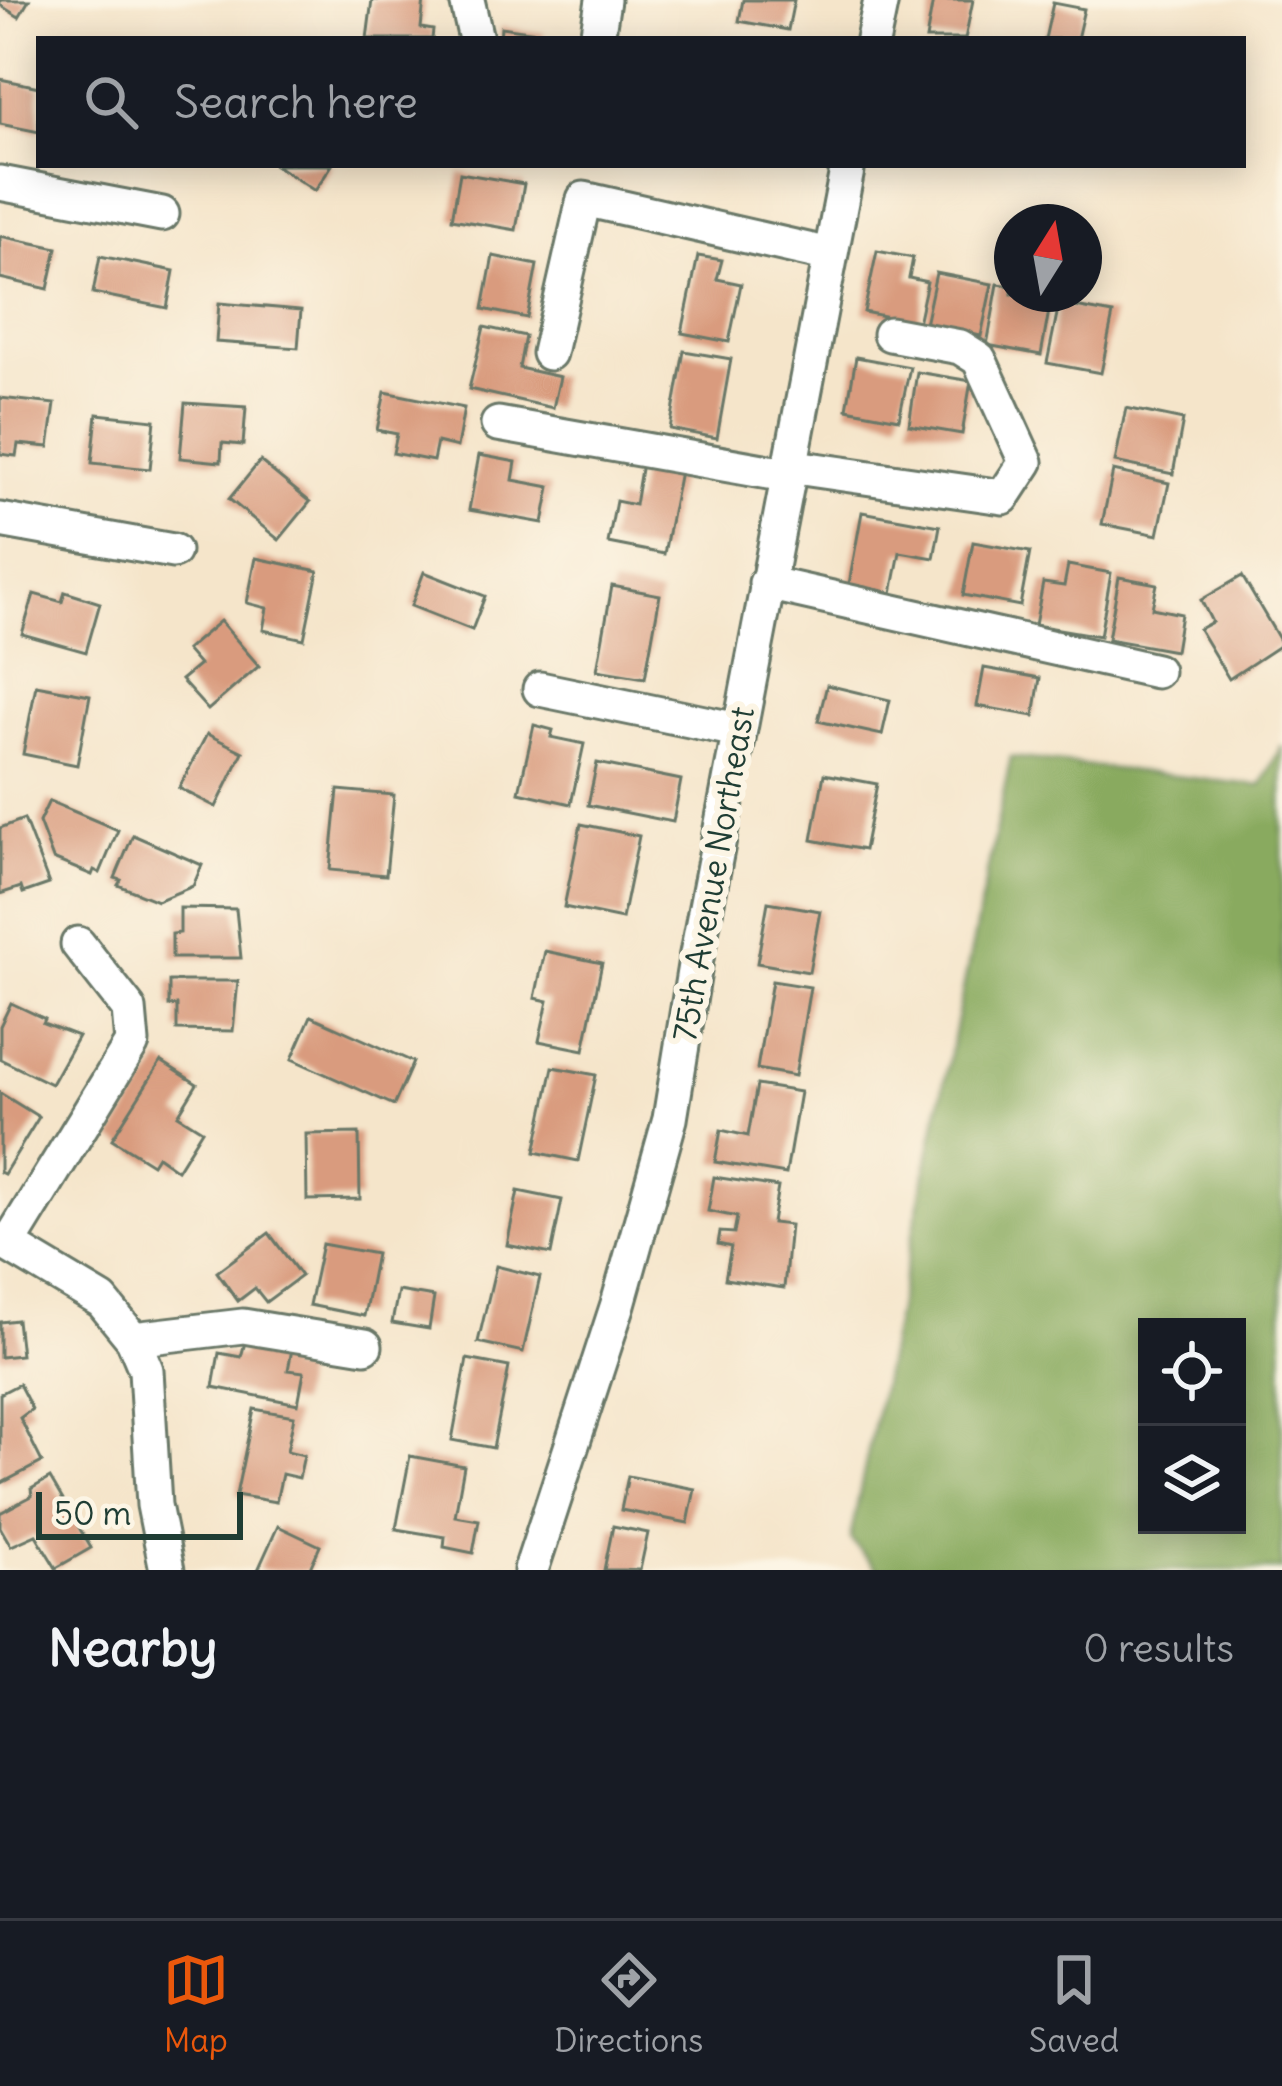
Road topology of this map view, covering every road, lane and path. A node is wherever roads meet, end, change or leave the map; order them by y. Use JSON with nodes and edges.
{"nodes":[{"id":1,"x":467,"y":0,"type":"edge"},
{"id":2,"x":603,"y":0,"type":"edge"},
{"id":3,"x":880,"y":0,"type":"edge"},
{"id":4,"x":475,"y":36,"type":"edge"},
{"id":5,"x":597,"y":36,"type":"edge"},
{"id":6,"x":874,"y":36,"type":"edge"},
{"id":7,"x":847,"y":168,"type":"edge"},
{"id":8,"x":0,"y":183,"type":"edge"},
{"id":9,"x":162,"y":214,"type":"dead end"},
{"id":10,"x":830,"y":255,"type":"junction"},
{"id":11,"x":890,"y":334,"type":"dead end"},
{"id":12,"x":549,"y":353,"type":"dead end"},
{"id":13,"x":498,"y":424,"type":"dead end"},
{"id":14,"x":787,"y":470,"type":"junction"},
{"id":15,"x":0,"y":520,"type":"edge"},
{"id":16,"x":172,"y":551,"type":"dead end"},
{"id":17,"x":766,"y":584,"type":"junction"},
{"id":18,"x":1156,"y":670,"type":"dead end"},
{"id":19,"x":540,"y":688,"type":"dead end"},
{"id":20,"x":738,"y":730,"type":"junction"},
{"id":21,"x":78,"y":944,"type":"dead end"},
{"id":22,"x":4,"y":1243,"type":"edge"},
{"id":23,"x":133,"y":1339,"type":"junction"},
{"id":24,"x":365,"y":1346,"type":"dead end"},
{"id":25,"x":167,"y":1570,"type":"edge"},
{"id":26,"x":531,"y":1570,"type":"edge"}],
"edges":[{"from":1,"to":4,"type":"street"},
{"from":2,"to":5,"type":"street"},
{"from":3,"to":6,"type":"street"},
{"from":7,"to":10,"type":"street","name":"75th Avenue Northeast"},
{"from":8,"to":9,"type":"street"},
{"from":10,"to":12,"type":"street"},
{"from":10,"to":14,"type":"street","name":"75th Avenue Northeast"},
{"from":11,"to":14,"type":"street"},
{"from":13,"to":14,"type":"street"},
{"from":14,"to":17,"type":"street","name":"75th Avenue Northeast"},
{"from":15,"to":16,"type":"street"},
{"from":17,"to":18,"type":"street"},
{"from":17,"to":20,"type":"street","name":"75th Avenue Northeast"},
{"from":19,"to":20,"type":"street"},
{"from":20,"to":26,"type":"street","name":"75th Avenue Northeast"},
{"from":21,"to":22,"type":"street"},
{"from":22,"to":23,"type":"street"},
{"from":23,"to":24,"type":"street"},
{"from":23,"to":25,"type":"street"}]}
